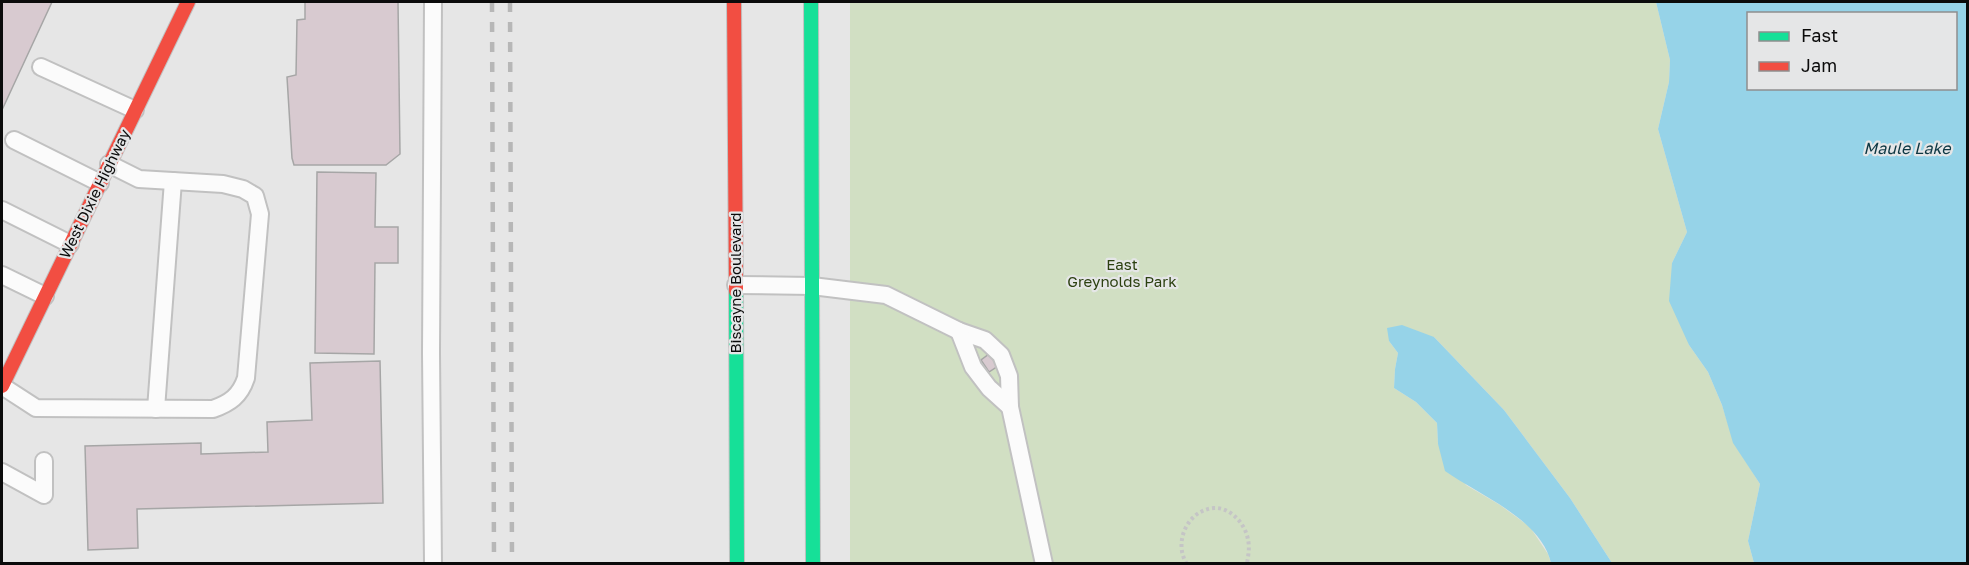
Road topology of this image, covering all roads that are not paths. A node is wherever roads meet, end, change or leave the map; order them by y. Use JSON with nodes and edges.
{"nodes":[{"id":1,"x":188,"y":2,"type":"edge"},
{"id":2,"x":433,"y":2,"type":"edge"},
{"id":3,"x":734,"y":2,"type":"edge"},
{"id":4,"x":811,"y":2,"type":"edge"},
{"id":5,"x":41,"y":67,"type":"dead end"},
{"id":6,"x":135,"y":110,"type":"junction"},
{"id":7,"x":14,"y":140,"type":"dead end"},
{"id":8,"x":109,"y":164,"type":"junction"},
{"id":9,"x":173,"y":181,"type":"junction"},
{"id":10,"x":100,"y":183,"type":"junction"},
{"id":11,"x":2,"y":210,"type":"edge"},
{"id":12,"x":70,"y":244,"type":"junction"},
{"id":13,"x":2,"y":275,"type":"edge"},
{"id":14,"x":736,"y":285,"type":"junction"},
{"id":15,"x":812,"y":286,"type":"junction"},
{"id":16,"x":45,"y":296,"type":"junction"},
{"id":17,"x":959,"y":331,"type":"junction"},
{"id":18,"x":2,"y":386,"type":"edge"},
{"id":19,"x":1010,"y":407,"type":"junction"},
{"id":20,"x":156,"y":409,"type":"junction"},
{"id":21,"x":45,"y":461,"type":"dead end"},
{"id":22,"x":2,"y":472,"type":"edge"},
{"id":23,"x":432,"y":564,"type":"edge"},
{"id":24,"x":737,"y":564,"type":"edge"},
{"id":25,"x":813,"y":564,"type":"edge"},
{"id":26,"x":1044,"y":564,"type":"edge"}],
"edges":[{"from":1,"to":6,"type":"main road","name":"West Dixie Highway"},
{"from":2,"to":23,"type":"lane"},
{"from":3,"to":14,"type":"main road","name":"Biscayne Boulevard"},
{"from":4,"to":15,"type":"main road"},
{"from":5,"to":6,"type":"lane"},
{"from":6,"to":8,"type":"main road","name":"West Dixie Highway"},
{"from":7,"to":10,"type":"lane"},
{"from":8,"to":9,"type":"lane"},
{"from":8,"to":10,"type":"main road","name":"West Dixie Highway"},
{"from":9,"to":20,"type":"lane"},
{"from":9,"to":20,"type":"lane"},
{"from":10,"to":12,"type":"main road","name":"West Dixie Highway"},
{"from":11,"to":12,"type":"lane"},
{"from":12,"to":16,"type":"main road","name":"West Dixie Highway"},
{"from":13,"to":16,"type":"lane"},
{"from":14,"to":15,"type":"lane"},
{"from":14,"to":24,"type":"main road","name":"Biscayne Boulevard"},
{"from":15,"to":17,"type":"lane"},
{"from":15,"to":25,"type":"main road"},
{"from":16,"to":18,"type":"main road","name":"West Dixie Highway"},
{"from":17,"to":19,"type":"lane"},
{"from":17,"to":19,"type":"lane"},
{"from":18,"to":20,"type":"lane"},
{"from":19,"to":26,"type":"lane"},
{"from":21,"to":22,"type":"lane"}]}
